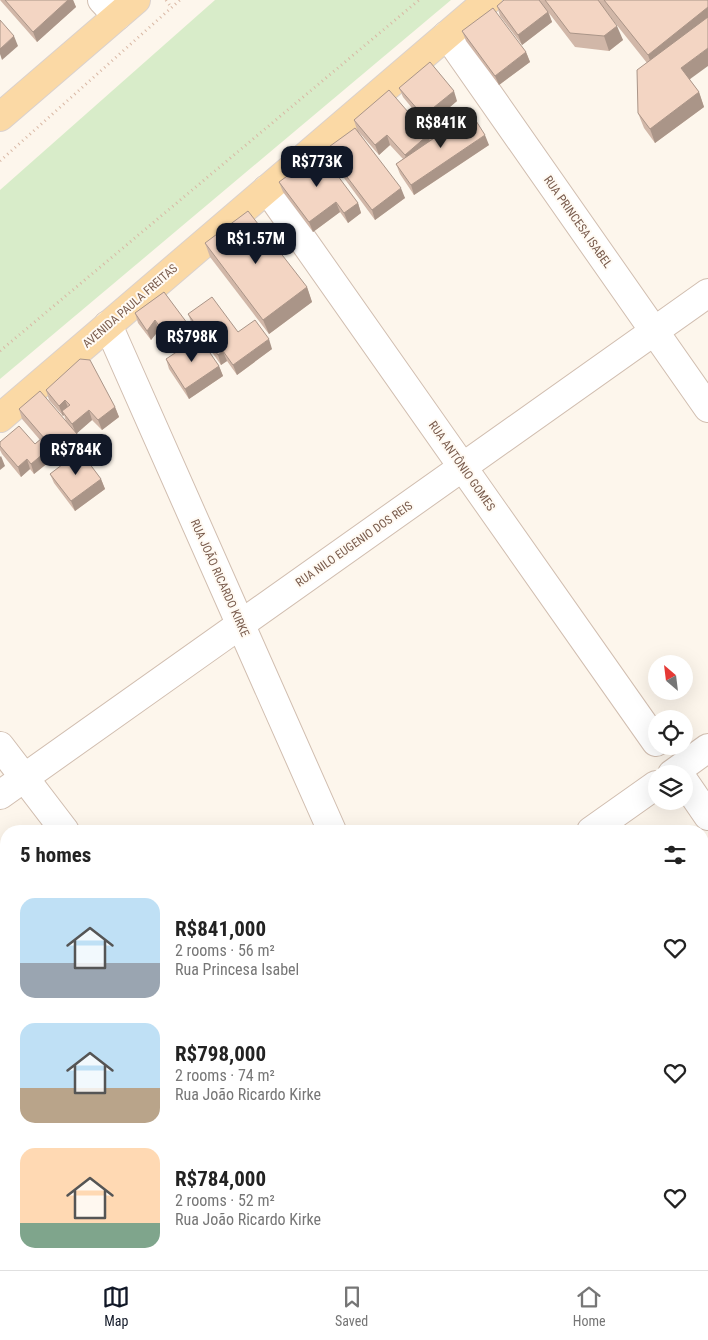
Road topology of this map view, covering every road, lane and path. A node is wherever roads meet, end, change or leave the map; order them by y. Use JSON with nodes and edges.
{"nodes":[{"id":1,"x":166,"y":0,"type":"edge"},
{"id":2,"x":180,"y":0,"type":"edge"},
{"id":3,"x":419,"y":0,"type":"edge"},
{"id":4,"x":488,"y":0,"type":"edge"},
{"id":5,"x":118,"y":5,"type":"edge"},
{"id":6,"x":171,"y":7,"type":"junction"},
{"id":7,"x":447,"y":35,"type":"junction"},
{"id":8,"x":0,"y":116,"type":"edge"},
{"id":9,"x":0,"y":161,"type":"edge"},
{"id":10,"x":267,"y":189,"type":"junction"},
{"id":11,"x":708,"y":293,"type":"edge"},
{"id":12,"x":108,"y":325,"type":"junction"},
{"id":13,"x":654,"y":331,"type":"junction"},
{"id":14,"x":0,"y":351,"type":"edge"},
{"id":15,"x":708,"y":408,"type":"edge"},
{"id":16,"x":0,"y":418,"type":"edge"},
{"id":17,"x":463,"y":467,"type":"junction"},
{"id":18,"x":240,"y":625,"type":"junction"},
{"id":19,"x":648,"y":731,"type":"edge"},
{"id":20,"x":0,"y":746,"type":"edge"},
{"id":21,"x":708,"y":748,"type":"edge"},
{"id":22,"x":687,"y":765,"type":"edge"},
{"id":23,"x":24,"y":778,"type":"junction"},
{"id":24,"x":648,"y":793,"type":"edge"},
{"id":25,"x":0,"y":795,"type":"edge"},
{"id":26,"x":693,"y":799,"type":"edge"},
{"id":27,"x":708,"y":816,"type":"edge"},
{"id":28,"x":60,"y":825,"type":"edge"},
{"id":29,"x":329,"y":825,"type":"edge"},
{"id":30,"x":600,"y":825,"type":"edge"}],
"edges":[{"from":1,"to":6,"type":"path"},
{"from":2,"to":6,"type":"path"},
{"from":3,"to":14,"type":"path"},
{"from":4,"to":7,"type":"main road","name":"AVENIDA PAULA FREITAS"},
{"from":5,"to":8,"type":"main road"},
{"from":6,"to":9,"type":"path"},
{"from":7,"to":10,"type":"main road","name":"AVENIDA PAULA FREITAS"},
{"from":7,"to":13,"type":"street","name":"RUA PRINCESA ISABEL"},
{"from":10,"to":12,"type":"main road","name":"AVENIDA PAULA FREITAS"},
{"from":10,"to":17,"type":"street","name":"RUA ANTÔNIO GOMES"},
{"from":11,"to":13,"type":"street","name":"RUA NILO EUGENIO DOS REIS"},
{"from":12,"to":16,"type":"main road","name":"AVENIDA PAULA FREITAS"},
{"from":12,"to":18,"type":"street","name":"RUA JOÃO RICARDO KIRKE"},
{"from":13,"to":15,"type":"street","name":"RUA PRINCESA ISABEL"},
{"from":13,"to":17,"type":"street","name":"RUA NILO EUGENIO DOS REIS"},
{"from":17,"to":18,"type":"street","name":"RUA NILO EUGENIO DOS REIS"},
{"from":17,"to":19,"type":"street","name":"RUA ANTÔNIO GOMES"},
{"from":18,"to":23,"type":"street","name":"RUA NILO EUGENIO DOS REIS"},
{"from":18,"to":29,"type":"street","name":"RUA JOÃO RICARDO KIRKE"},
{"from":20,"to":23,"type":"street"},
{"from":21,"to":22,"type":"street"},
{"from":23,"to":25,"type":"street","name":"RUA NILO EUGENIO DOS REIS"},
{"from":23,"to":28,"type":"street"},
{"from":24,"to":30,"type":"street"},
{"from":26,"to":27,"type":"street"}]}
